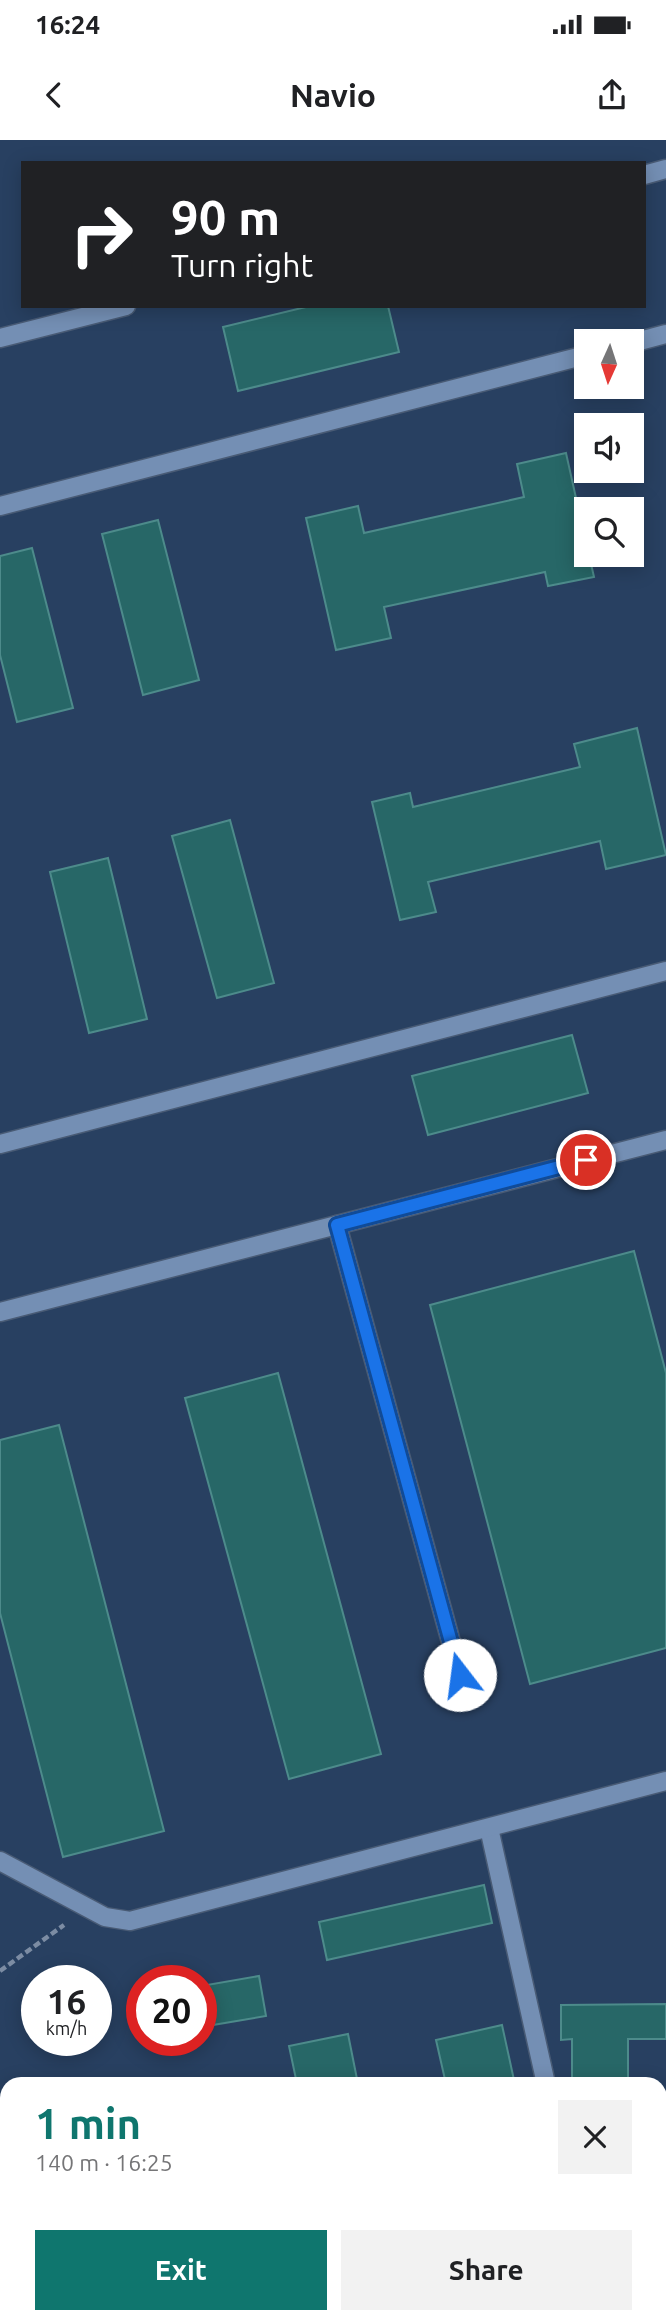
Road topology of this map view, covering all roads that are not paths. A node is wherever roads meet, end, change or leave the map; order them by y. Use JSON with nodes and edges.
{"nodes":[{"id":1,"x":666,"y":169,"type":"edge"},
{"id":2,"x":646,"y":174,"type":"edge"},
{"id":3,"x":118,"y":308,"type":"edge"},
{"id":4,"x":666,"y":334,"type":"edge"},
{"id":5,"x":0,"y":338,"type":"edge"},
{"id":6,"x":644,"y":340,"type":"edge"},
{"id":7,"x":574,"y":358,"type":"edge"},
{"id":8,"x":0,"y":506,"type":"edge"},
{"id":9,"x":666,"y":971,"type":"edge"},
{"id":10,"x":666,"y":1140,"type":"edge"},
{"id":11,"x":0,"y":1144,"type":"edge"},
{"id":12,"x":337,"y":1225,"type":"junction"},
{"id":13,"x":0,"y":1312,"type":"edge"},
{"id":14,"x":460,"y":1675,"type":"dead end"},
{"id":15,"x":666,"y":1782,"type":"edge"},
{"id":16,"x":489,"y":1828,"type":"junction"},
{"id":17,"x":0,"y":1861,"type":"edge"},
{"id":18,"x":543,"y":2077,"type":"edge"}],
"edges":[{"from":1,"to":2,"type":"street"},
{"from":3,"to":5,"type":"street"},
{"from":4,"to":6,"type":"street"},
{"from":7,"to":8,"type":"street"},
{"from":9,"to":11,"type":"street"},
{"from":10,"to":12,"type":"street"},
{"from":12,"to":13,"type":"street"},
{"from":12,"to":14,"type":"street"},
{"from":15,"to":16,"type":"street"},
{"from":16,"to":17,"type":"street"},
{"from":16,"to":18,"type":"street"}]}
